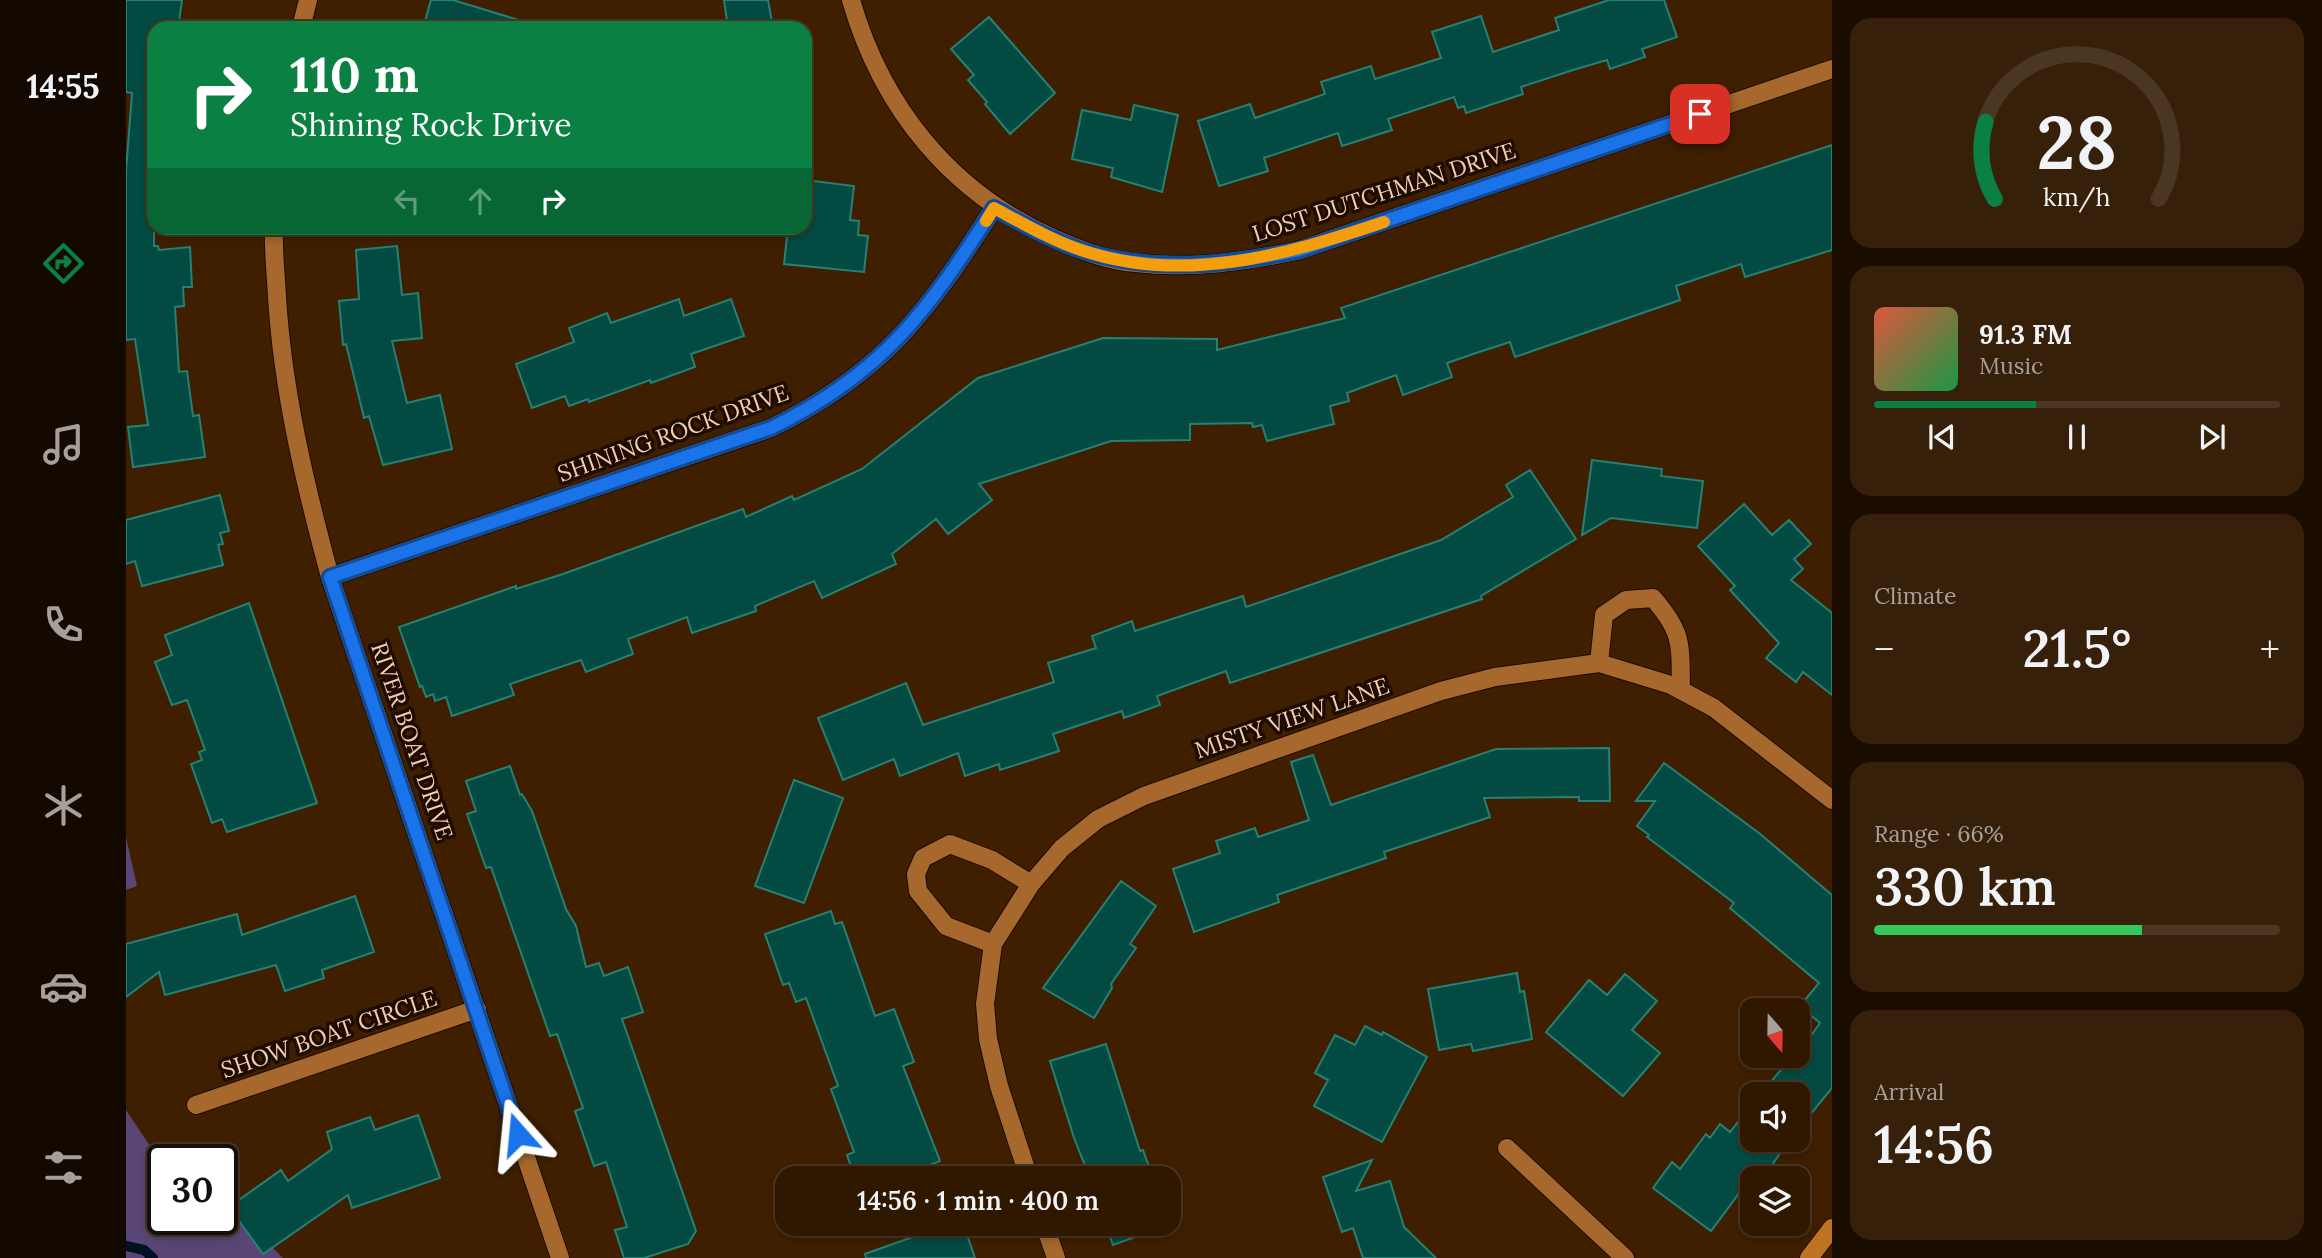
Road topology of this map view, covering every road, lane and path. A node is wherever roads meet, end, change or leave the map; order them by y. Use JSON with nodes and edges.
{"nodes":[{"id":1,"x":308,"y":0,"type":"edge"},
{"id":2,"x":851,"y":0,"type":"edge"},
{"id":3,"x":303,"y":21,"type":"edge"},
{"id":4,"x":1832,"y":69,"type":"edge"},
{"id":5,"x":994,"y":208,"type":"junction"},
{"id":6,"x":274,"y":235,"type":"edge"},
{"id":7,"x":330,"y":577,"type":"junction"},
{"id":8,"x":1599,"y":663,"type":"junction"},
{"id":9,"x":1681,"y":690,"type":"junction"},
{"id":10,"x":1832,"y":800,"type":"edge"},
{"id":11,"x":1031,"y":884,"type":"junction"},
{"id":12,"x":993,"y":944,"type":"junction"},
{"id":13,"x":477,"y":1009,"type":"junction"},
{"id":14,"x":196,"y":1105,"type":"dead end"},
{"id":15,"x":1507,"y":1148,"type":"dead end"},
{"id":16,"x":1025,"y":1166,"type":"edge"},
{"id":17,"x":1832,"y":1228,"type":"edge"},
{"id":18,"x":1048,"y":1236,"type":"edge"},
{"id":19,"x":560,"y":1258,"type":"edge"},
{"id":20,"x":1056,"y":1258,"type":"edge"},
{"id":21,"x":1625,"y":1258,"type":"edge"},
{"id":22,"x":1809,"y":1258,"type":"edge"}],
"edges":[{"from":1,"to":3,"type":"street"},
{"from":2,"to":5,"type":"street","name":"LOST DUTCHMAN DRIVE"},
{"from":4,"to":5,"type":"street","name":"LOST DUTCHMAN DRIVE"},
{"from":5,"to":7,"type":"street","name":"SHINING ROCK DRIVE"},
{"from":6,"to":7,"type":"street","name":"RIVER BOAT DRIVE"},
{"from":7,"to":13,"type":"street","name":"RIVER BOAT DRIVE"},
{"from":8,"to":9,"type":"street","name":"MISTY VIEW LANE"},
{"from":8,"to":9,"type":"street"},
{"from":8,"to":11,"type":"street","name":"MISTY VIEW LANE"},
{"from":9,"to":10,"type":"street","name":"MISTY VIEW LANE"},
{"from":11,"to":12,"type":"street","name":"MISTY VIEW LANE"},
{"from":11,"to":12,"type":"street"},
{"from":12,"to":16,"type":"street","name":"MISTY VIEW LANE"},
{"from":13,"to":14,"type":"street","name":"SHOW BOAT CIRCLE"},
{"from":13,"to":19,"type":"street","name":"RIVER BOAT DRIVE"},
{"from":15,"to":21,"type":"street"},
{"from":17,"to":22,"type":"street"},
{"from":18,"to":20,"type":"street"}]}
